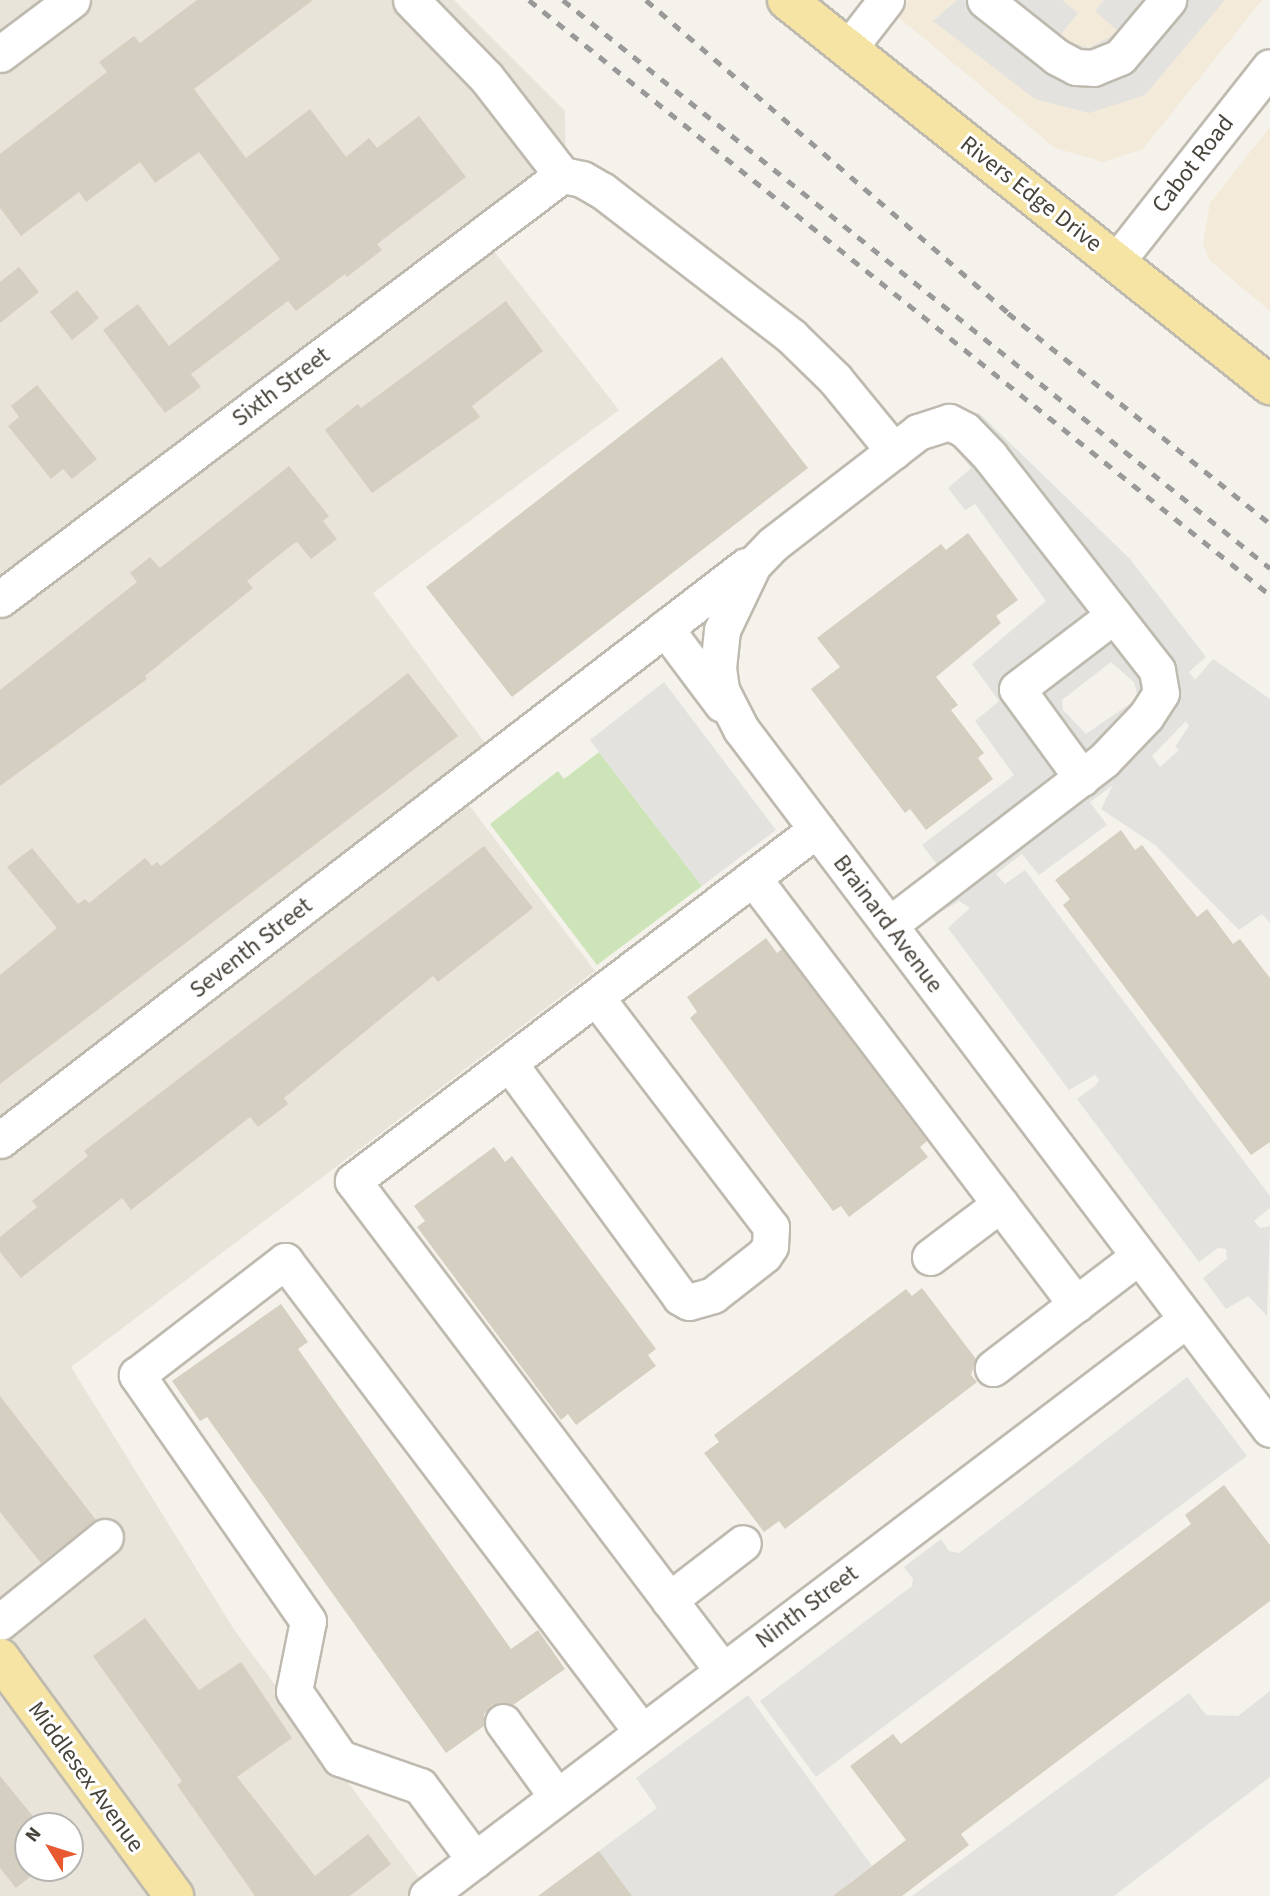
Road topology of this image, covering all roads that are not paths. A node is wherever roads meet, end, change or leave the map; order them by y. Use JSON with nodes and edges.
{"nodes":[{"id":1,"x":72,"y":0,"type":"edge"},
{"id":2,"x":411,"y":0,"type":"edge"},
{"id":3,"x":886,"y":0,"type":"edge"},
{"id":4,"x":985,"y":0,"type":"edge"},
{"id":5,"x":1168,"y":0,"type":"edge"},
{"id":6,"x":789,"y":1,"type":"edge"},
{"id":7,"x":848,"y":49,"type":"junction"},
{"id":8,"x":0,"y":54,"type":"edge"},
{"id":9,"x":1270,"y":67,"type":"edge"},
{"id":10,"x":562,"y":175,"type":"junction"},
{"id":11,"x":1116,"y":262,"type":"junction"},
{"id":12,"x":1270,"y":385,"type":"edge"},
{"id":13,"x":906,"y":441,"type":"junction"},
{"id":14,"x":773,"y":544,"type":"junction"},
{"id":15,"x":0,"y":599,"type":"edge"},
{"id":16,"x":1114,"y":615,"type":"junction"},
{"id":17,"x":665,"y":628,"type":"junction"},
{"id":18,"x":741,"y":729,"type":"junction"},
{"id":19,"x":1082,"y":778,"type":"junction"},
{"id":20,"x":817,"y":829,"type":"junction"},
{"id":21,"x":753,"y":878,"type":"junction"},
{"id":22,"x":889,"y":925,"type":"junction"},
{"id":23,"x":596,"y":997,"type":"junction"},
{"id":24,"x":509,"y":1063,"type":"junction"},
{"id":25,"x":0,"y":1140,"type":"edge"},
{"id":26,"x":1000,"y":1204,"type":"junction"},
{"id":27,"x":1139,"y":1256,"type":"junction"},
{"id":28,"x":930,"y":1257,"type":"dead end"},
{"id":29,"x":1076,"y":1304,"type":"junction"},
{"id":30,"x":1187,"y":1319,"type":"junction"},
{"id":31,"x":993,"y":1367,"type":"dead end"},
{"id":32,"x":1270,"y":1429,"type":"edge"},
{"id":33,"x":105,"y":1536,"type":"dead end"},
{"id":34,"x":743,"y":1543,"type":"dead end"},
{"id":35,"x":669,"y":1600,"type":"junction"},
{"id":36,"x":0,"y":1622,"type":"edge"},
{"id":37,"x":0,"y":1658,"type":"edge"},
{"id":38,"x":723,"y":1671,"type":"junction"},
{"id":39,"x":503,"y":1722,"type":"dead end"},
{"id":40,"x":642,"y":1732,"type":"junction"},
{"id":41,"x":557,"y":1797,"type":"junction"},
{"id":42,"x":475,"y":1860,"type":"junction"},
{"id":43,"x":174,"y":1896,"type":"edge"},
{"id":44,"x":428,"y":1896,"type":"edge"}],
"edges":[{"from":1,"to":8,"type":"street"},
{"from":2,"to":10,"type":"street"},
{"from":3,"to":7,"type":"street"},
{"from":4,"to":5,"type":"street"},
{"from":6,"to":7,"type":"main road","name":"Rivers Edge Drive"},
{"from":7,"to":11,"type":"main road","name":"Rivers Edge Drive"},
{"from":9,"to":11,"type":"street","name":"Cabot Road"},
{"from":10,"to":13,"type":"street"},
{"from":10,"to":15,"type":"street","name":"Sixth Street"},
{"from":11,"to":12,"type":"main road","name":"Rivers Edge Drive"},
{"from":13,"to":14,"type":"street","name":"Brainard Avenue"},
{"from":13,"to":16,"type":"street"},
{"from":14,"to":17,"type":"street","name":"Seventh Street"},
{"from":14,"to":18,"type":"street","name":"Brainard Avenue"},
{"from":16,"to":19,"type":"street"},
{"from":16,"to":19,"type":"street"},
{"from":17,"to":18,"type":"street"},
{"from":17,"to":25,"type":"street","name":"Seventh Street"},
{"from":18,"to":20,"type":"street","name":"Brainard Avenue"},
{"from":19,"to":22,"type":"street"},
{"from":20,"to":21,"type":"street"},
{"from":20,"to":22,"type":"street","name":"Brainard Avenue"},
{"from":21,"to":23,"type":"street"},
{"from":21,"to":26,"type":"street"},
{"from":22,"to":27,"type":"street","name":"Brainard Avenue"},
{"from":23,"to":24,"type":"street"},
{"from":23,"to":24,"type":"street"},
{"from":24,"to":35,"type":"street"},
{"from":26,"to":28,"type":"street"},
{"from":26,"to":29,"type":"street"},
{"from":27,"to":29,"type":"street"},
{"from":27,"to":30,"type":"street","name":"Brainard Avenue"},
{"from":29,"to":31,"type":"street"},
{"from":30,"to":32,"type":"street","name":"Brainard Avenue"},
{"from":30,"to":38,"type":"street","name":"Ninth Street"},
{"from":33,"to":36,"type":"street"},
{"from":34,"to":35,"type":"street"},
{"from":35,"to":38,"type":"street"},
{"from":37,"to":43,"type":"main road","name":"Middlesex Avenue"},
{"from":38,"to":40,"type":"street","name":"Ninth Street"},
{"from":39,"to":41,"type":"street"},
{"from":40,"to":41,"type":"street","name":"Ninth Street"},
{"from":40,"to":42,"type":"street"},
{"from":41,"to":42,"type":"street","name":"Ninth Street"},
{"from":42,"to":44,"type":"street","name":"Ninth Street"}]}
